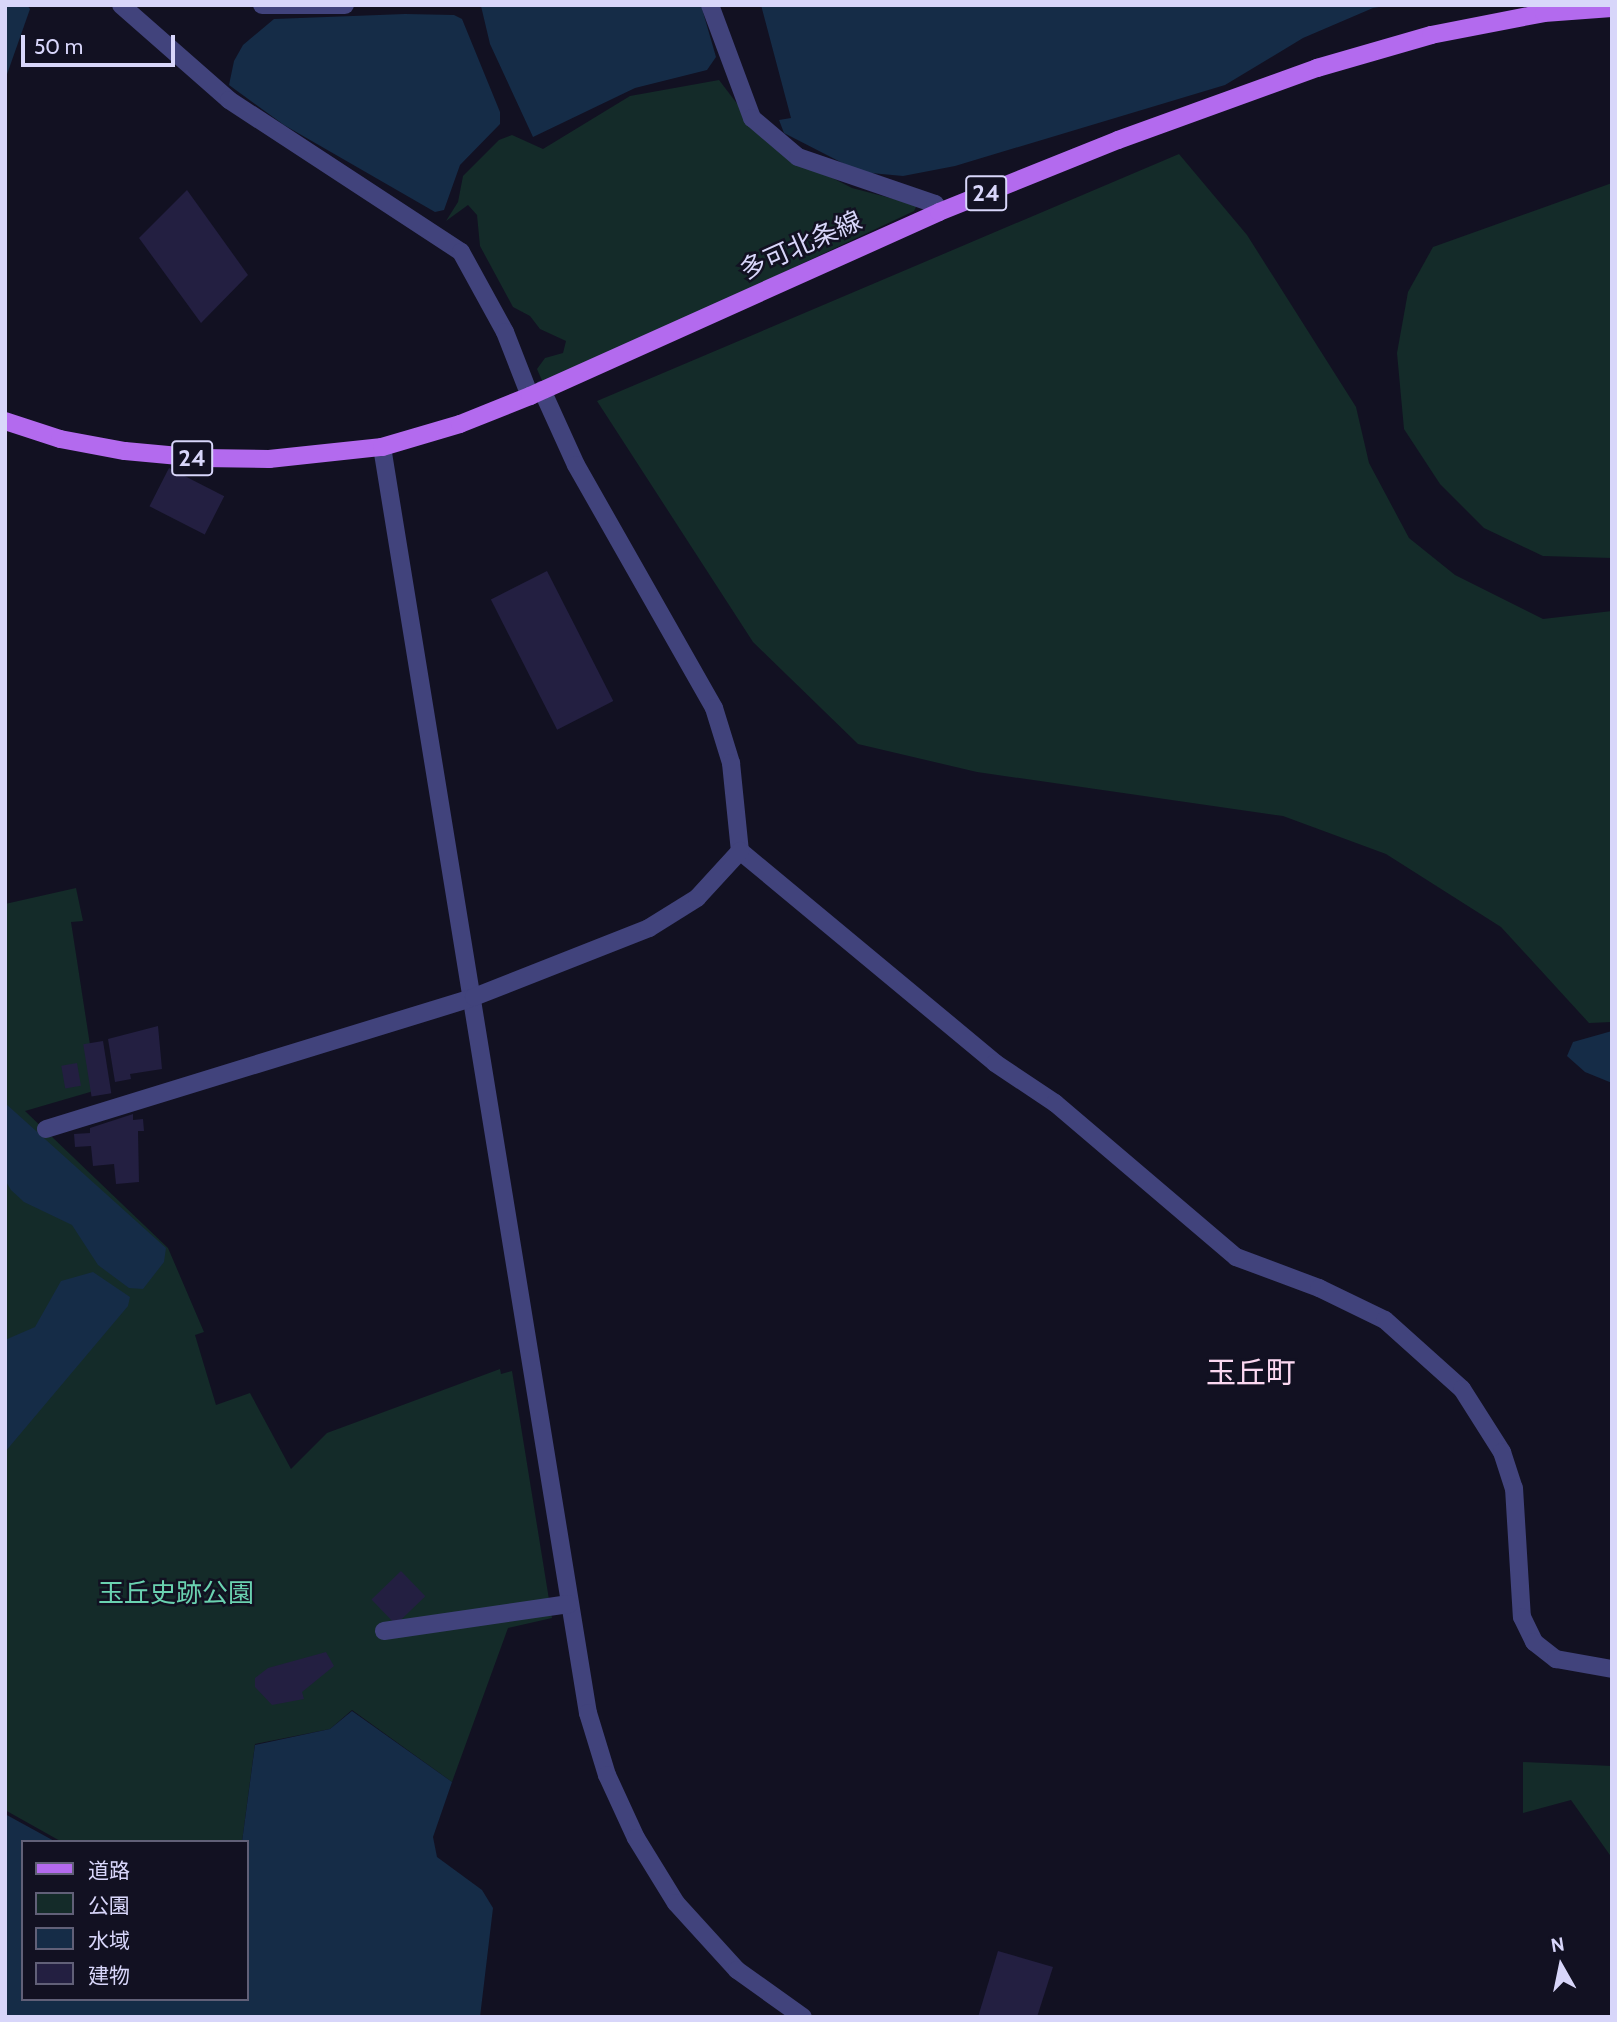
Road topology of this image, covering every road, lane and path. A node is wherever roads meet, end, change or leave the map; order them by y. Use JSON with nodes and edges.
{"nodes":[{"id":1,"x":121,"y":5,"type":"edge"},
{"id":2,"x":262,"y":5,"type":"edge"},
{"id":3,"x":345,"y":5,"type":"edge"},
{"id":4,"x":710,"y":5,"type":"edge"},
{"id":5,"x":1612,"y":8,"type":"edge"},
{"id":6,"x":939,"y":212,"type":"junction"},
{"id":7,"x":536,"y":393,"type":"junction"},
{"id":8,"x":5,"y":421,"type":"edge"},
{"id":9,"x":382,"y":447,"type":"junction"},
{"id":10,"x":740,"y":851,"type":"junction"},
{"id":11,"x":474,"y":997,"type":"junction"},
{"id":12,"x":46,"y":1129,"type":"dead end"},
{"id":13,"x":569,"y":1604,"type":"junction"},
{"id":14,"x":384,"y":1631,"type":"dead end"},
{"id":15,"x":1612,"y":1669,"type":"edge"},
{"id":16,"x":803,"y":2017,"type":"edge"}],
"edges":[{"from":1,"to":7,"type":"street"},
{"from":2,"to":3,"type":"street"},
{"from":4,"to":6,"type":"street"},
{"from":5,"to":6,"type":"main road","name":"多可北条線","number":"24"},
{"from":6,"to":7,"type":"main road","name":"多可北条線","number":"24"},
{"from":7,"to":9,"type":"main road","name":"多可北条線","number":"24"},
{"from":7,"to":10,"type":"street"},
{"from":8,"to":9,"type":"main road","name":"多可北条線","number":"24"},
{"from":9,"to":11,"type":"street"},
{"from":10,"to":11,"type":"street"},
{"from":10,"to":15,"type":"street"},
{"from":11,"to":12,"type":"street"},
{"from":11,"to":13,"type":"street"},
{"from":13,"to":14,"type":"street"},
{"from":13,"to":16,"type":"street"}]}
